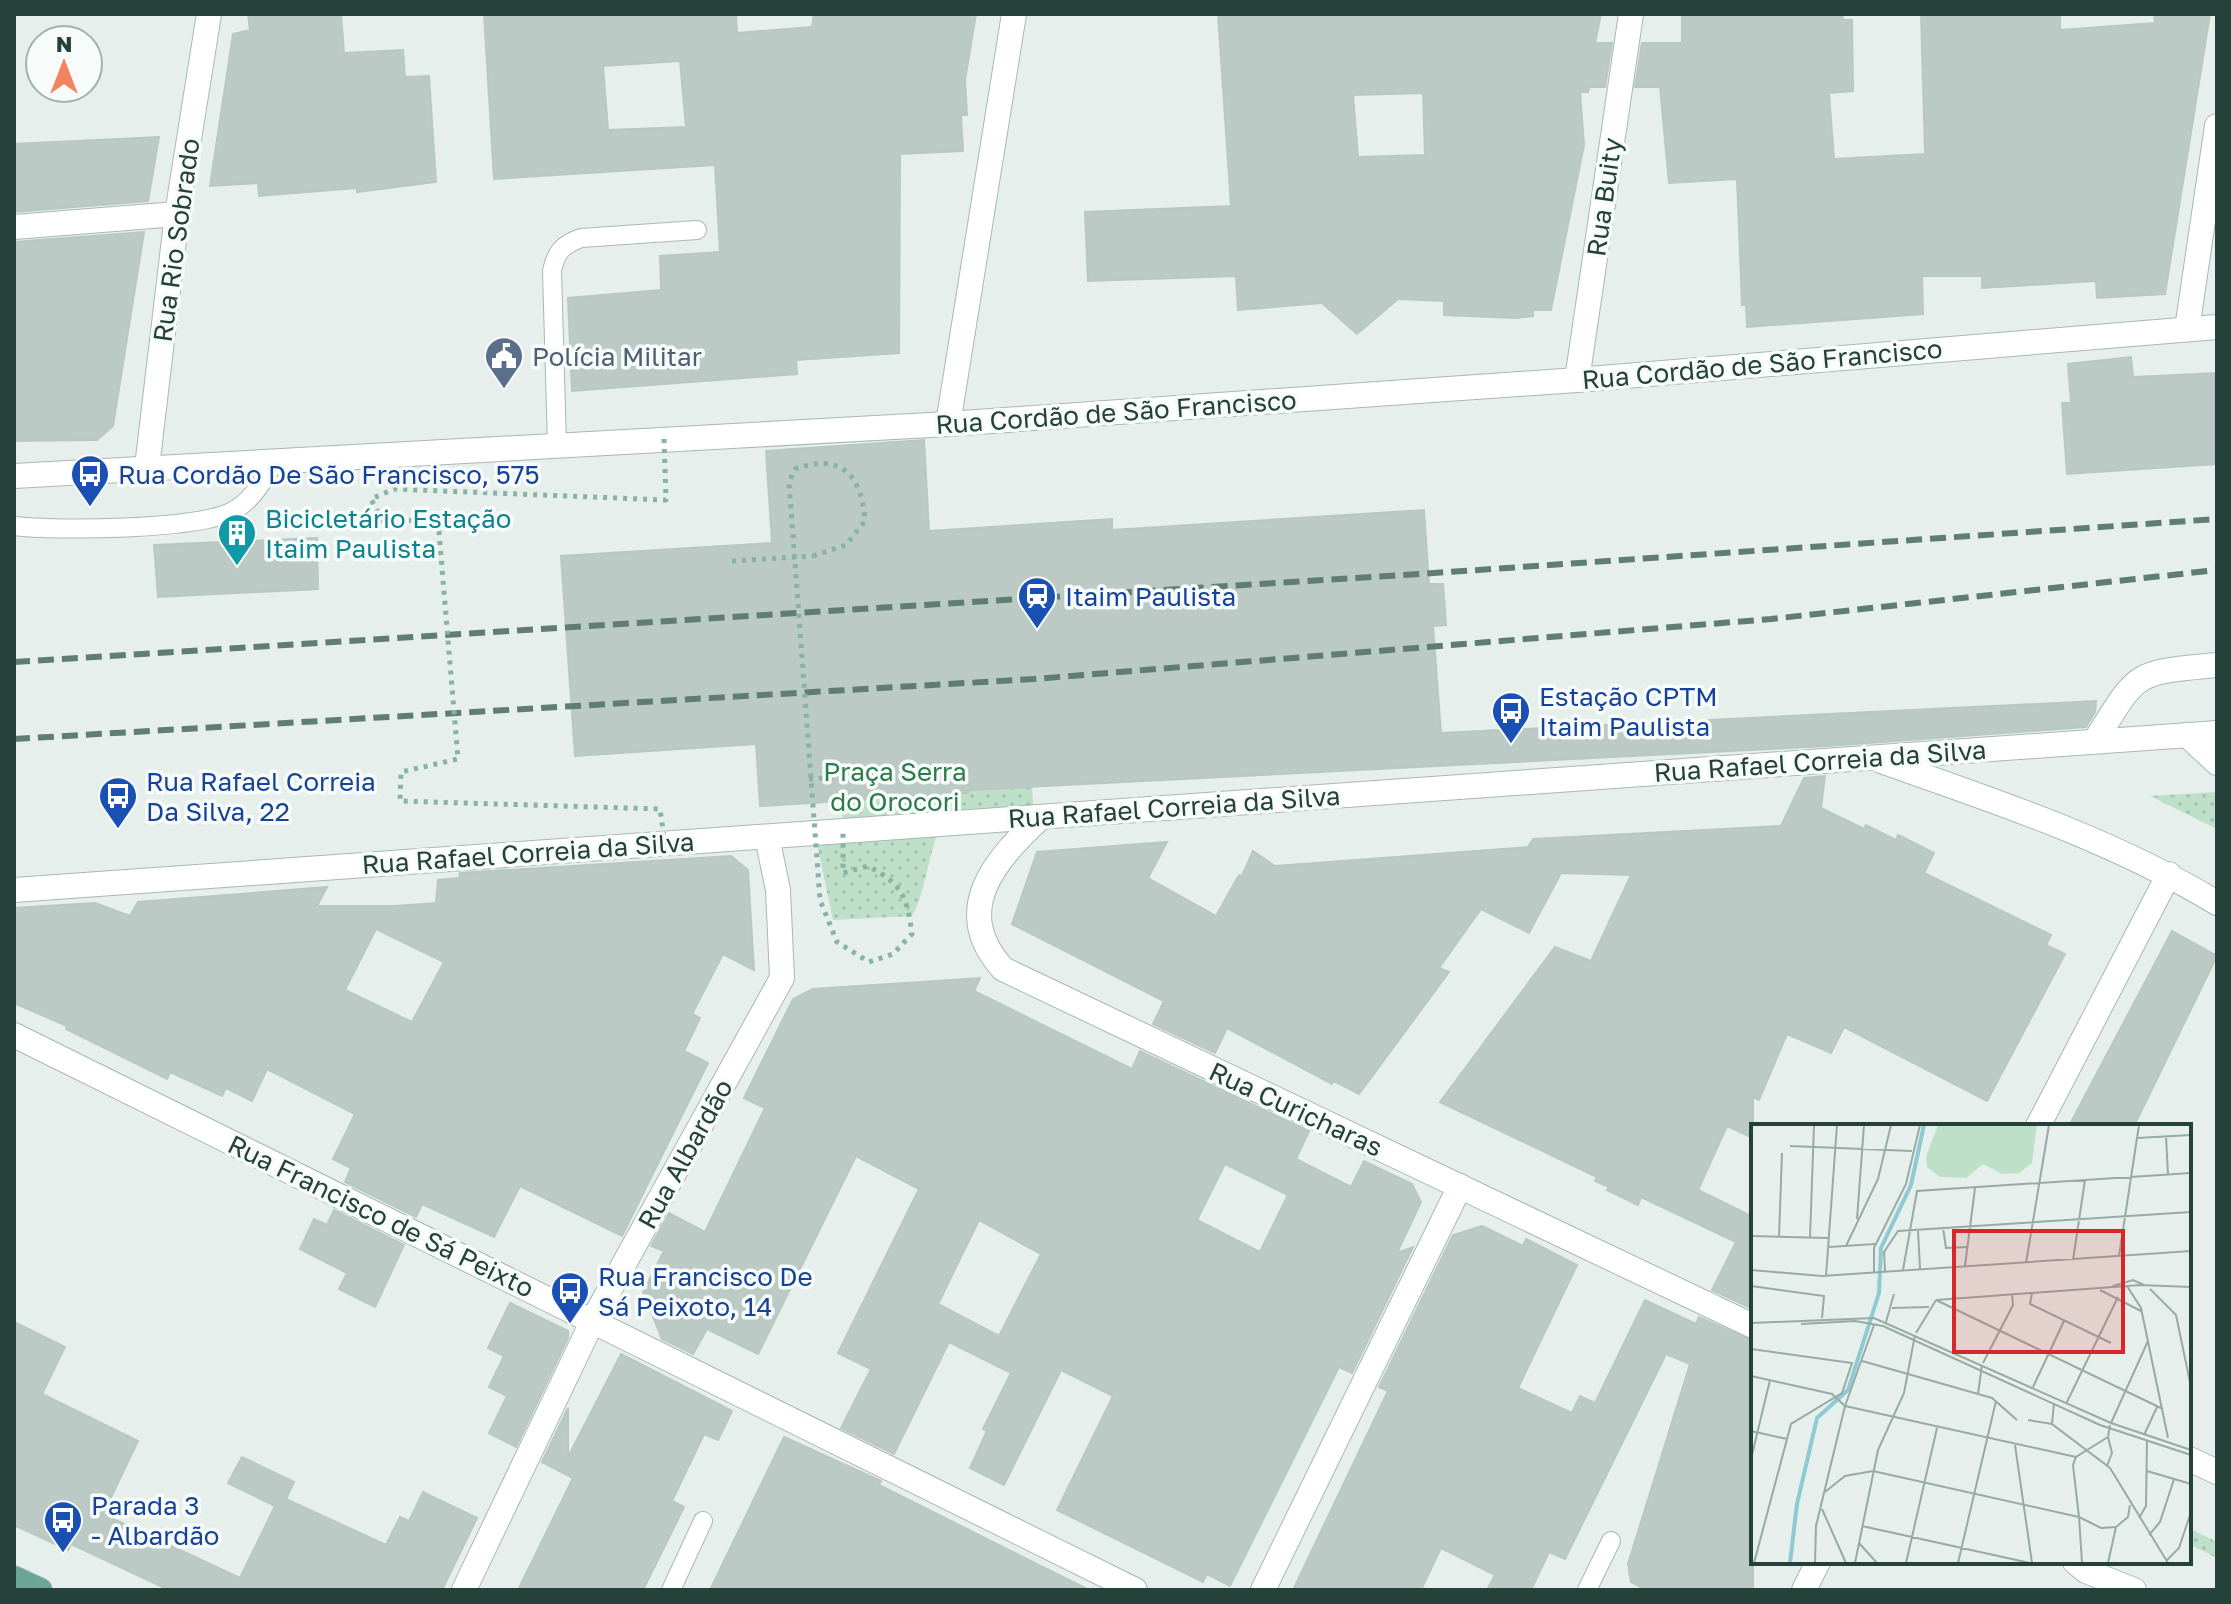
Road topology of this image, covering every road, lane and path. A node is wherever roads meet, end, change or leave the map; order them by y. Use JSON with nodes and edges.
{"nodes":[{"id":1,"x":209,"y":14,"type":"edge"},
{"id":2,"x":1014,"y":14,"type":"edge"},
{"id":3,"x":1631,"y":14,"type":"edge"},
{"id":4,"x":2217,"y":126,"type":"edge"},
{"id":5,"x":177,"y":214,"type":"junction"},
{"id":6,"x":14,"y":227,"type":"edge"},
{"id":7,"x":697,"y":230,"type":"dead end"},
{"id":8,"x":2217,"y":327,"type":"edge"},
{"id":9,"x":2187,"y":329,"type":"junction"},
{"id":10,"x":1577,"y":380,"type":"junction"},
{"id":11,"x":948,"y":424,"type":"junction"},
{"id":12,"x":664,"y":439,"type":"junction"},
{"id":13,"x":557,"y":445,"type":"junction"},
{"id":14,"x":276,"y":460,"type":"junction"},
{"id":15,"x":147,"y":467,"type":"junction"},
{"id":16,"x":14,"y":476,"type":"edge"},
{"id":17,"x":14,"y":526,"type":"edge"},
{"id":18,"x":732,"y":561,"type":"dead end"},
{"id":19,"x":2217,"y":665,"type":"edge"},
{"id":20,"x":2217,"y":733,"type":"edge"},
{"id":21,"x":2187,"y":735,"type":"junction"},
{"id":22,"x":2095,"y":741,"type":"junction"},
{"id":23,"x":1871,"y":757,"type":"junction"},
{"id":24,"x":2217,"y":763,"type":"edge"},
{"id":25,"x":860,"y":775,"type":"dead end"},
{"id":26,"x":809,"y":779,"type":"junction"},
{"id":27,"x":1041,"y":817,"type":"junction"},
{"id":28,"x":843,"y":831,"type":"junction"},
{"id":29,"x":767,"y":837,"type":"junction"},
{"id":30,"x":665,"y":844,"type":"junction"},
{"id":31,"x":2169,"y":874,"type":"junction"},
{"id":32,"x":14,"y":890,"type":"edge"},
{"id":33,"x":2217,"y":903,"type":"edge"},
{"id":34,"x":14,"y":1035,"type":"edge"},
{"id":35,"x":2039,"y":1124,"type":"edge"},
{"id":36,"x":1460,"y":1186,"type":"junction"},
{"id":37,"x":593,"y":1320,"type":"junction"},
{"id":38,"x":1751,"y":1325,"type":"edge"},
{"id":39,"x":2191,"y":1460,"type":"edge"},
{"id":40,"x":2217,"y":1472,"type":"edge"},
{"id":41,"x":703,"y":1521,"type":"dead end"},
{"id":42,"x":1611,"y":1541,"type":"dead end"},
{"id":43,"x":1817,"y":1564,"type":"edge"},
{"id":44,"x":2077,"y":1564,"type":"edge"},
{"id":45,"x":14,"y":1578,"type":"edge"},
{"id":46,"x":40,"y":1590,"type":"edge"},
{"id":47,"x":464,"y":1590,"type":"edge"},
{"id":48,"x":671,"y":1590,"type":"edge"},
{"id":49,"x":1135,"y":1590,"type":"edge"},
{"id":50,"x":1263,"y":1590,"type":"edge"},
{"id":51,"x":1587,"y":1590,"type":"edge"},
{"id":52,"x":1804,"y":1590,"type":"edge"},
{"id":53,"x":2134,"y":1590,"type":"edge"}],
"edges":[{"from":1,"to":5,"type":"street","name":"Rua Rio Sobrado"},
{"from":2,"to":11,"type":"street"},
{"from":3,"to":10,"type":"street","name":"Rua Buity"},
{"from":4,"to":9,"type":"street"},
{"from":5,"to":6,"type":"street"},
{"from":5,"to":15,"type":"street","name":"Rua Rio Sobrado"},
{"from":7,"to":13,"type":"lane"},
{"from":8,"to":9,"type":"street","name":"Rua Cordão de São Francisco"},
{"from":9,"to":10,"type":"street","name":"Rua Cordão de São Francisco"},
{"from":10,"to":11,"type":"street","name":"Rua Cordão de São Francisco"},
{"from":11,"to":12,"type":"street","name":"Rua Cordão de São Francisco"},
{"from":12,"to":13,"type":"street","name":"Rua Cordão de São Francisco"},
{"from":12,"to":30,"type":"path","bridge":true},
{"from":13,"to":14,"type":"street","name":"Rua Cordão de São Francisco"},
{"from":14,"to":15,"type":"street","name":"Rua Cordão de São Francisco"},
{"from":14,"to":17,"type":"lane"},
{"from":15,"to":16,"type":"street","name":"Rua Cordão de São Francisco"},
{"from":18,"to":26,"type":"path","bridge":true},
{"from":19,"to":22,"type":"street"},
{"from":20,"to":21,"type":"street","name":"Rua Rafael Correia da Silva"},
{"from":21,"to":22,"type":"street","name":"Rua Rafael Correia da Silva"},
{"from":21,"to":24,"type":"street"},
{"from":22,"to":23,"type":"street","name":"Rua Rafael Correia da Silva"},
{"from":23,"to":27,"type":"street","name":"Rua Rafael Correia da Silva"},
{"from":23,"to":31,"type":"street"},
{"from":25,"to":26,"type":"path"},
{"from":26,"to":28,"type":"path","bridge":true},
{"from":27,"to":28,"type":"street","name":"Rua Rafael Correia da Silva"},
{"from":27,"to":36,"type":"street","name":"Rua Curicharas"},
{"from":28,"to":29,"type":"street","name":"Rua Rafael Correia da Silva"},
{"from":29,"to":30,"type":"street","name":"Rua Rafael Correia da Silva"},
{"from":29,"to":37,"type":"street","name":"Rua Albardão"},
{"from":30,"to":32,"type":"street","name":"Rua Rafael Correia da Silva"},
{"from":31,"to":33,"type":"street"},
{"from":31,"to":35,"type":"street"},
{"from":34,"to":37,"type":"street","name":"Rua Francisco de Sá Peixto"},
{"from":36,"to":38,"type":"street","name":"Rua Curicharas"},
{"from":36,"to":50,"type":"street"},
{"from":37,"to":47,"type":"street","name":"Rua Albardão"},
{"from":37,"to":49,"type":"street","name":"Rua Francisco de Sá Peixto"},
{"from":39,"to":40,"type":"street"},
{"from":41,"to":48,"type":"lane"},
{"from":42,"to":51,"type":"lane"},
{"from":43,"to":52,"type":"street"},
{"from":44,"to":53,"type":"street"},
{"from":45,"to":46,"type":"main road"}]}
